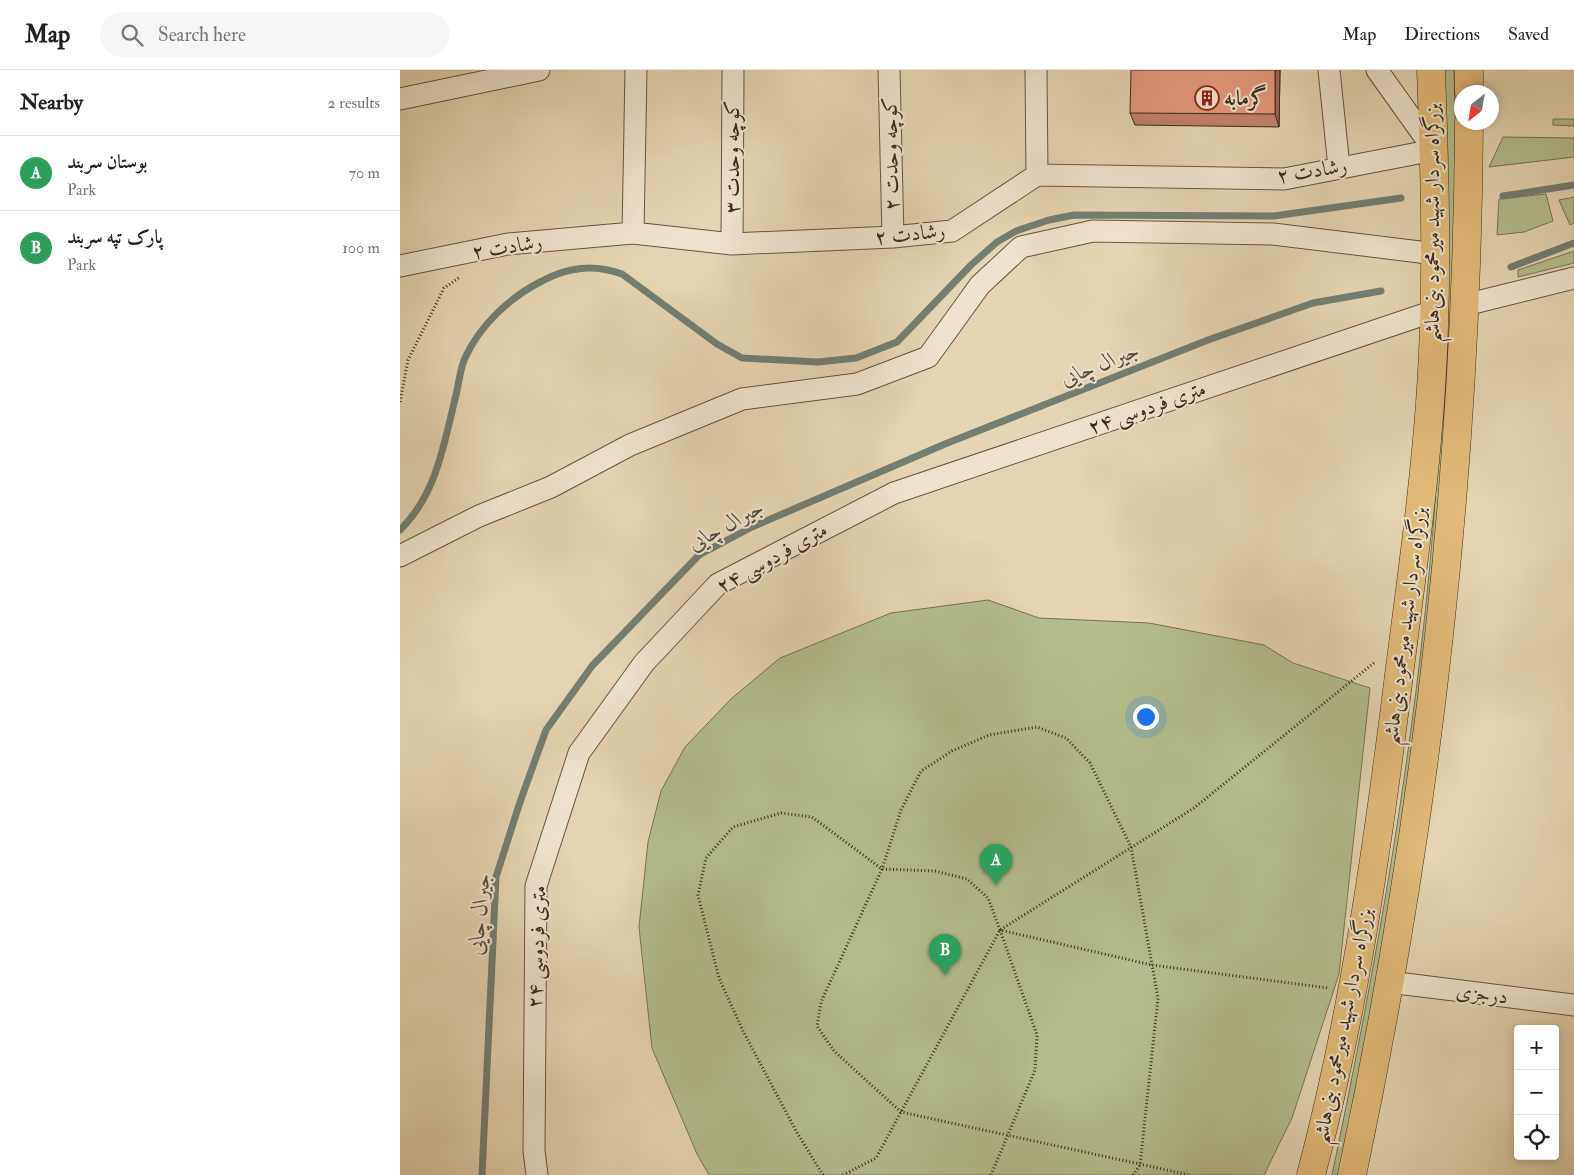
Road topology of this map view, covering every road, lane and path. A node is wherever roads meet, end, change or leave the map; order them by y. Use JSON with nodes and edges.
{"nodes":[{"id":1,"x":539,"y":70,"type":"edge"},
{"id":2,"x":636,"y":70,"type":"edge"},
{"id":3,"x":733,"y":70,"type":"edge"},
{"id":4,"x":889,"y":70,"type":"edge"},
{"id":5,"x":1036,"y":70,"type":"edge"},
{"id":6,"x":1330,"y":70,"type":"edge"},
{"id":7,"x":1377,"y":70,"type":"edge"},
{"id":8,"x":1431,"y":70,"type":"edge"},
{"id":9,"x":1469,"y":70,"type":"edge"},
{"id":10,"x":1469,"y":85,"type":"edge"},
{"id":11,"x":400,"y":99,"type":"edge"},
{"id":12,"x":1468,"y":130,"type":"edge"},
{"id":13,"x":1434,"y":150,"type":"junction"},
{"id":14,"x":1339,"y":168,"type":"junction"},
{"id":15,"x":1037,"y":175,"type":"junction"},
{"id":16,"x":633,"y":232,"type":"junction"},
{"id":17,"x":893,"y":237,"type":"junction"},
{"id":18,"x":732,"y":244,"type":"junction"},
{"id":19,"x":1436,"y":254,"type":"junction"},
{"id":20,"x":400,"y":266,"type":"edge"},
{"id":21,"x":468,"y":272,"type":"dead end"},
{"id":22,"x":1574,"y":278,"type":"edge"},
{"id":23,"x":1465,"y":305,"type":"junction"},
{"id":24,"x":1434,"y":311,"type":"junction"},
{"id":25,"x":400,"y":402,"type":"edge"},
{"id":26,"x":400,"y":556,"type":"edge"},
{"id":27,"x":1404,"y":640,"type":"junction"},
{"id":28,"x":1131,"y":847,"type":"junction"},
{"id":29,"x":882,"y":869,"type":"junction"},
{"id":30,"x":1000,"y":930,"type":"junction"},
{"id":31,"x":1152,"y":966,"type":"junction"},
{"id":32,"x":1389,"y":982,"type":"junction"},
{"id":33,"x":1353,"y":990,"type":"junction"},
{"id":34,"x":1574,"y":1005,"type":"edge"},
{"id":35,"x":901,"y":1112,"type":"junction"},
{"id":36,"x":1010,"y":1135,"type":"junction"},
{"id":37,"x":1140,"y":1165,"type":"junction"},
{"id":38,"x":537,"y":1175,"type":"edge"},
{"id":39,"x":823,"y":1175,"type":"edge"},
{"id":40,"x":843,"y":1175,"type":"edge"},
{"id":41,"x":991,"y":1175,"type":"edge"},
{"id":42,"x":1133,"y":1175,"type":"edge"},
{"id":43,"x":1190,"y":1175,"type":"edge"},
{"id":44,"x":1311,"y":1175,"type":"edge"},
{"id":45,"x":1352,"y":1175,"type":"edge"}],
"edges":[{"from":1,"to":11,"type":"street"},
{"from":2,"to":16,"type":"street"},
{"from":3,"to":18,"type":"street","name":"کوچه وحدت ۳"},
{"from":4,"to":17,"type":"street","name":"کوچه وحدت ۲"},
{"from":5,"to":15,"type":"street"},
{"from":6,"to":14,"type":"street"},
{"from":7,"to":13,"type":"street"},
{"from":8,"to":13,"type":"highway","name":"بزرگراه سردار شهید میرمحمود بنی‌هاشم"},
{"from":9,"to":10,"type":"highway","name":"بزرگراه سردار شهید میرمحمود بنی‌هاشم"},
{"from":12,"to":23,"type":"highway","name":"بزرگراه سردار شهید میرمحمود بنی‌هاشم"},
{"from":13,"to":14,"type":"street","name":"رشادت ۲"},
{"from":13,"to":19,"type":"highway","name":"بزرگراه سردار شهید میرمحمود بنی‌هاشم"},
{"from":14,"to":15,"type":"street","name":"رشادت ۲"},
{"from":15,"to":17,"type":"street","name":"رشادت ۲"},
{"from":16,"to":18,"type":"street","name":"رشادت ۲"},
{"from":16,"to":20,"type":"street","name":"رشادت ۲"},
{"from":17,"to":18,"type":"street","name":"رشادت ۲"},
{"from":19,"to":24,"type":"highway","name":"بزرگراه سردار شهید میرمحمود بنی‌هاشم"},
{"from":19,"to":26,"type":"street"},
{"from":21,"to":25,"type":"path"},
{"from":22,"to":23,"type":"street"},
{"from":23,"to":32,"type":"highway","name":"بزرگراه سردار شهید میرمحمود بنی‌هاشم"},
{"from":24,"to":27,"type":"highway","name":"بزرگراه سردار شهید میرمحمود بنی‌هاشم"},
{"from":24,"to":38,"type":"street","name":"۲۴ متری فردوسی"},
{"from":27,"to":28,"type":"path"},
{"from":27,"to":33,"type":"highway","name":"بزرگراه سردار شهید میرمحمود بنی‌هاشم"},
{"from":28,"to":29,"type":"path"},
{"from":28,"to":30,"type":"path"},
{"from":28,"to":31,"type":"path"},
{"from":29,"to":30,"type":"path"},
{"from":29,"to":35,"type":"path"},
{"from":29,"to":39,"type":"path"},
{"from":30,"to":31,"type":"path"},
{"from":30,"to":35,"type":"path"},
{"from":30,"to":36,"type":"path"},
{"from":31,"to":33,"type":"path"},
{"from":31,"to":37,"type":"path"},
{"from":32,"to":34,"type":"street","name":"درجزی"},
{"from":32,"to":45,"type":"highway","name":"بزرگراه سردار شهید میرمحمود بنی‌هاشم"},
{"from":33,"to":44,"type":"highway","name":"بزرگراه سردار شهید میرمحمود بنی‌هاشم"},
{"from":35,"to":36,"type":"path"},
{"from":35,"to":40,"type":"path"},
{"from":36,"to":37,"type":"path"},
{"from":36,"to":41,"type":"path"},
{"from":37,"to":42,"type":"path"},
{"from":37,"to":43,"type":"path"}]}
